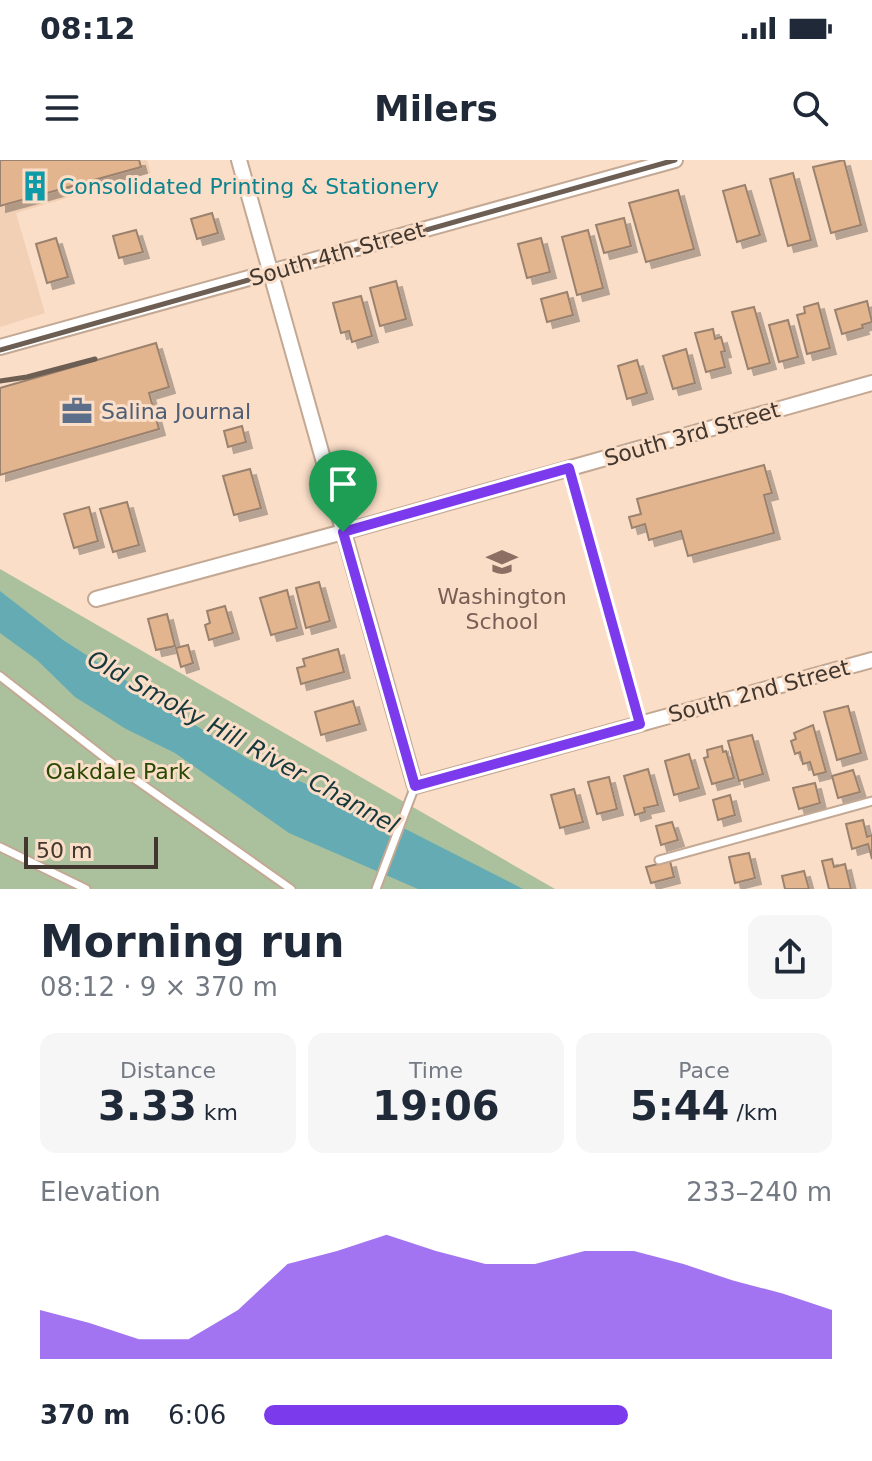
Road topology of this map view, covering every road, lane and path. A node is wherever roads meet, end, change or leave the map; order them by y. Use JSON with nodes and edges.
{"nodes":[{"id":1,"x":239,"y":160,"type":"edge"},
{"id":2,"x":675,"y":160,"type":"edge"},
{"id":3,"x":271,"y":273,"type":"junction"},
{"id":4,"x":0,"y":347,"type":"edge"},
{"id":5,"x":872,"y":383,"type":"edge"},
{"id":6,"x":569,"y":468,"type":"junction"},
{"id":7,"x":343,"y":532,"type":"junction"},
{"id":8,"x":96,"y":599,"type":"dead end"},
{"id":9,"x":872,"y":660,"type":"edge"},
{"id":10,"x":0,"y":676,"type":"edge"},
{"id":11,"x":640,"y":724,"type":"junction"},
{"id":12,"x":413,"y":792,"type":"junction"},
{"id":13,"x":872,"y":801,"type":"edge"},
{"id":14,"x":0,"y":847,"type":"edge"},
{"id":15,"x":659,"y":860,"type":"dead end"},
{"id":16,"x":86,"y":889,"type":"edge"},
{"id":17,"x":291,"y":889,"type":"edge"},
{"id":18,"x":376,"y":889,"type":"edge"}],
"edges":[{"from":1,"to":3,"type":"street"},
{"from":2,"to":3,"type":"street","name":"South 4th Street"},
{"from":3,"to":4,"type":"street","name":"South 4th Street"},
{"from":3,"to":7,"type":"street"},
{"from":5,"to":6,"type":"street","name":"South 3rd Street"},
{"from":6,"to":7,"type":"street","name":"South 3rd Street"},
{"from":6,"to":11,"type":"lane"},
{"from":7,"to":8,"type":"street","name":"South 3rd Street"},
{"from":7,"to":12,"type":"street"},
{"from":9,"to":11,"type":"street","name":"South 2nd Street"},
{"from":10,"to":17,"type":"lane"},
{"from":11,"to":12,"type":"street","name":"South 2nd Street"},
{"from":12,"to":18,"type":"lane"},
{"from":13,"to":15,"type":"lane"},
{"from":14,"to":16,"type":"lane"}]}
